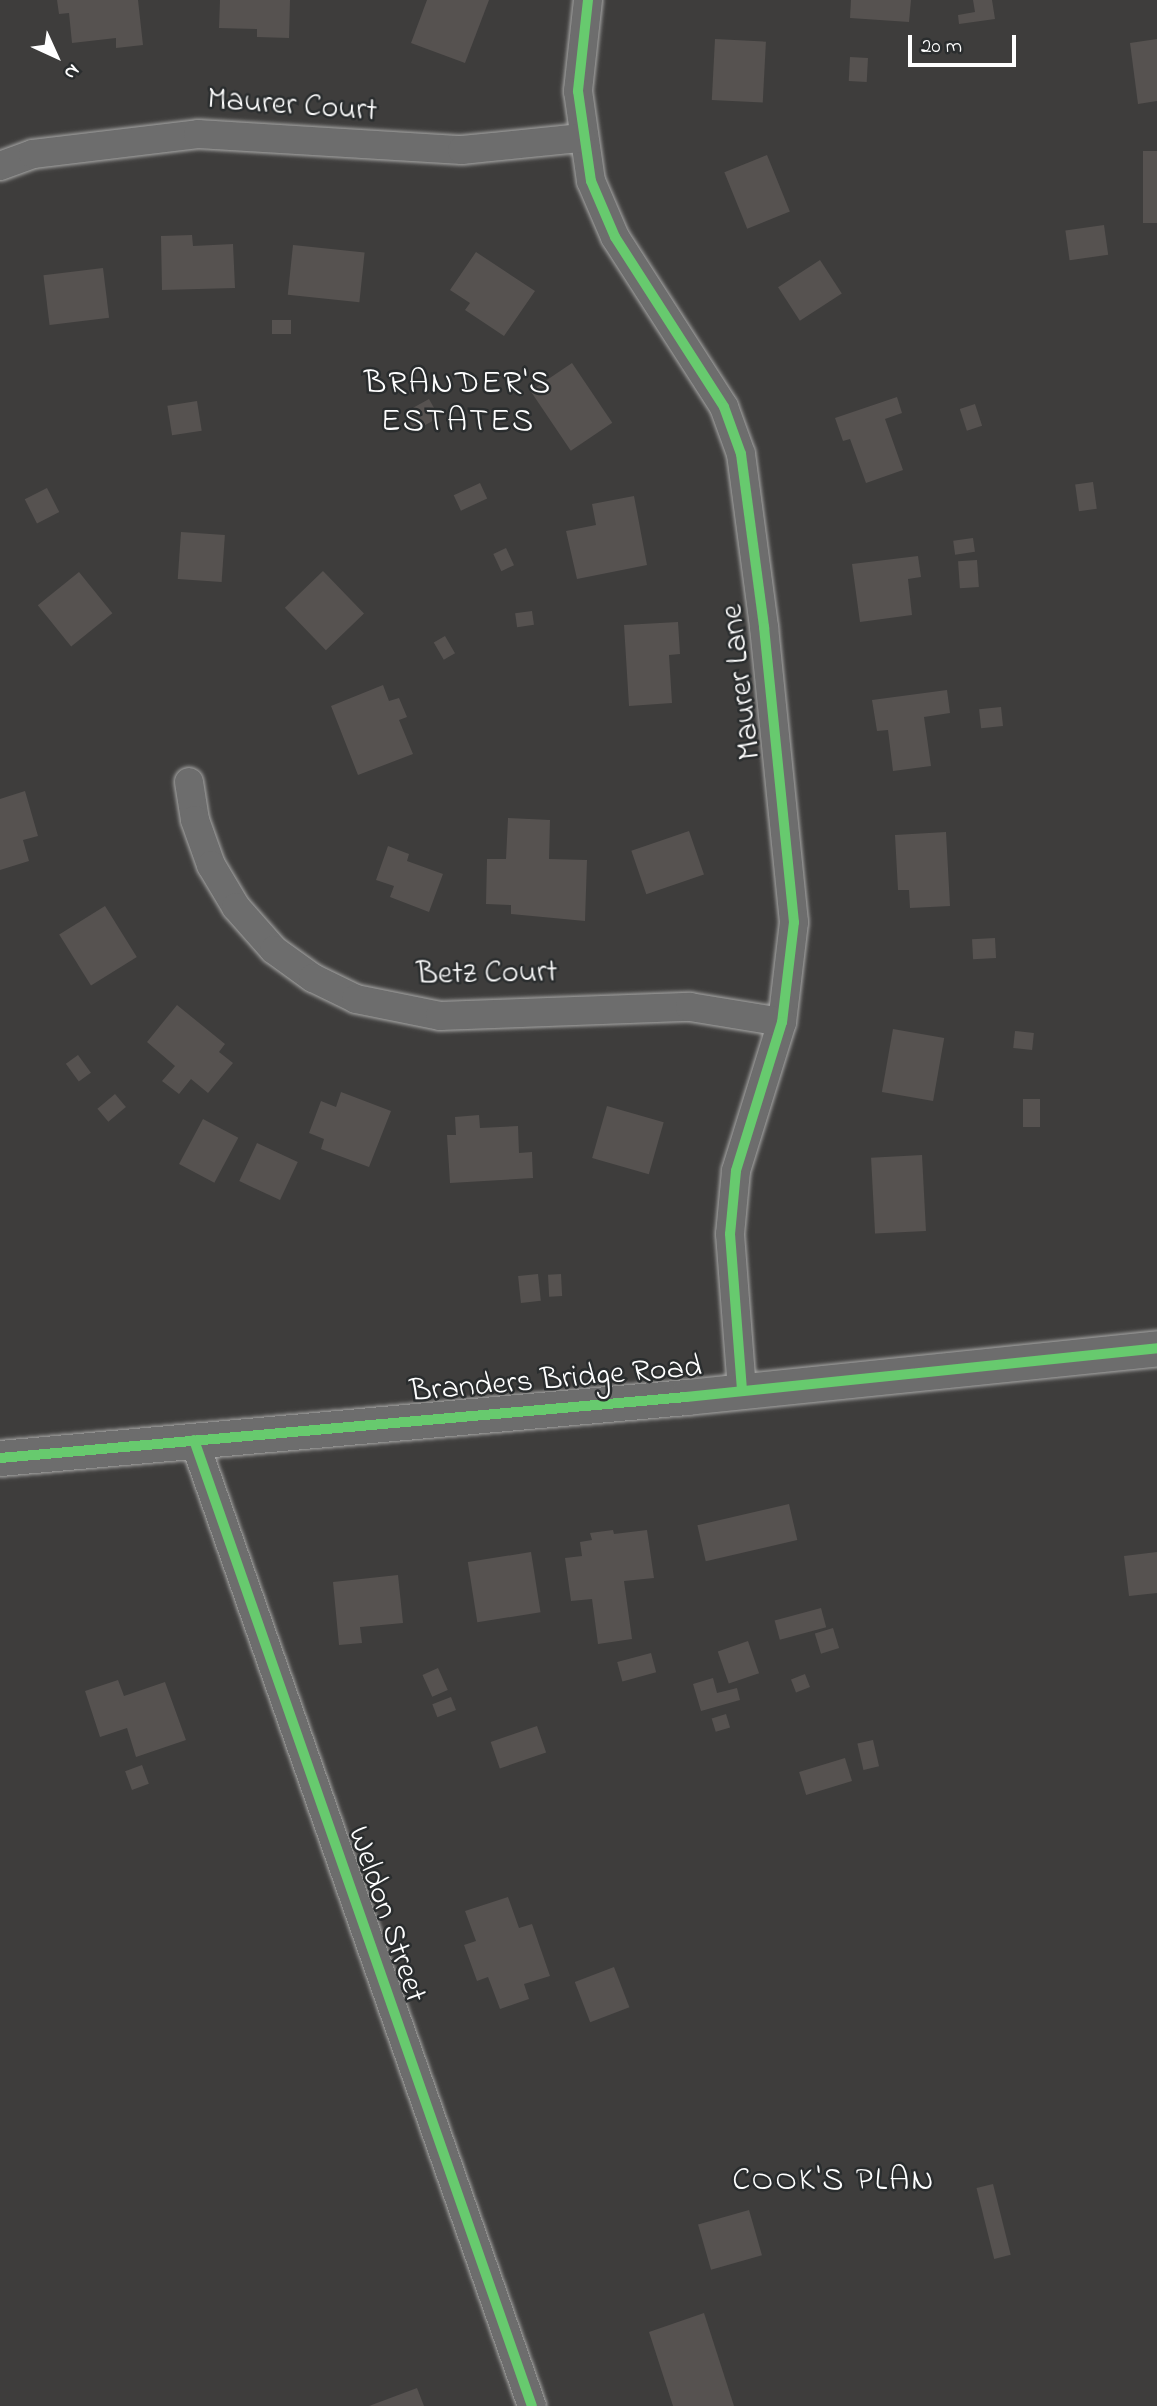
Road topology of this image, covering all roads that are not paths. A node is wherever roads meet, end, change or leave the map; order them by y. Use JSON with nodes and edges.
{"nodes":[{"id":1,"x":588,"y":0,"type":"edge"},
{"id":2,"x":582,"y":138,"type":"junction"},
{"id":3,"x":0,"y":166,"type":"edge"},
{"id":4,"x":189,"y":782,"type":"dead end"},
{"id":5,"x":782,"y":1022,"type":"junction"},
{"id":6,"x":1157,"y":1348,"type":"edge"},
{"id":7,"x":742,"y":1391,"type":"junction"},
{"id":8,"x":194,"y":1440,"type":"junction"},
{"id":9,"x":0,"y":1458,"type":"edge"},
{"id":10,"x":532,"y":2406,"type":"edge"}],
"edges":[{"from":1,"to":2,"type":"street","name":"Maurer Lane"},
{"from":2,"to":3,"type":"street","name":"Maurer Court"},
{"from":2,"to":5,"type":"street","name":"Maurer Lane"},
{"from":4,"to":5,"type":"street","name":"Betz Court"},
{"from":5,"to":7,"type":"street","name":"Maurer Lane"},
{"from":6,"to":7,"type":"street","name":"Branders Bridge Road"},
{"from":7,"to":8,"type":"street","name":"Branders Bridge Road"},
{"from":8,"to":9,"type":"street","name":"Branders Bridge Road"},
{"from":8,"to":10,"type":"street","name":"Weldon Street"}]}
